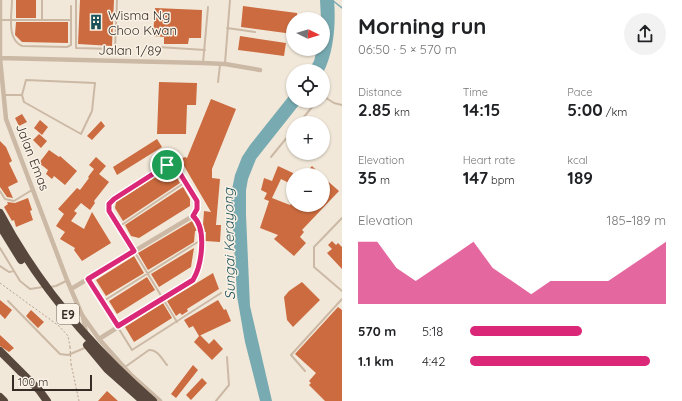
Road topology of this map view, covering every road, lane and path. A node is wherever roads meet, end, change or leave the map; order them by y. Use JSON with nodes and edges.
{"nodes":[{"id":1,"x":12,"y":0,"type":"edge"},
{"id":2,"x":42,"y":0,"type":"edge"},
{"id":3,"x":76,"y":0,"type":"edge"},
{"id":4,"x":117,"y":0,"type":"edge"},
{"id":5,"x":230,"y":0,"type":"edge"},
{"id":6,"x":0,"y":2,"type":"edge"},
{"id":7,"x":71,"y":6,"type":"dead end"},
{"id":8,"x":208,"y":7,"type":"dead end"},
{"id":9,"x":0,"y":20,"type":"edge"},
{"id":10,"x":12,"y":20,"type":"junction"},
{"id":11,"x":42,"y":20,"type":"junction"},
{"id":12,"x":71,"y":20,"type":"junction"},
{"id":13,"x":227,"y":28,"type":"junction"},
{"id":14,"x":255,"y":32,"type":"dead end"},
{"id":15,"x":158,"y":47,"type":"dead end"},
{"id":16,"x":205,"y":50,"type":"junction"},
{"id":17,"x":0,"y":58,"type":"edge"},
{"id":18,"x":203,"y":63,"type":"junction"},
{"id":19,"x":222,"y":64,"type":"junction"},
{"id":20,"x":260,"y":70,"type":"dead end"},
{"id":21,"x":218,"y":82,"type":"dead end"},
{"id":22,"x":3,"y":95,"type":"junction"},
{"id":23,"x":22,"y":95,"type":"junction"},
{"id":24,"x":330,"y":100,"type":"edge"},
{"id":25,"x":342,"y":106,"type":"edge"},
{"id":26,"x":311,"y":108,"type":"edge"},
{"id":27,"x":305,"y":116,"type":"edge"},
{"id":28,"x":286,"y":139,"type":"edge"},
{"id":29,"x":271,"y":157,"type":"dead end"},
{"id":30,"x":186,"y":182,"type":"junction"},
{"id":31,"x":33,"y":189,"type":"junction"},
{"id":32,"x":0,"y":191,"type":"edge"},
{"id":33,"x":0,"y":213,"type":"edge"},
{"id":34,"x":193,"y":216,"type":"junction"},
{"id":35,"x":342,"y":218,"type":"edge"},
{"id":36,"x":0,"y":226,"type":"edge"},
{"id":37,"x":119,"y":227,"type":"junction"},
{"id":38,"x":201,"y":240,"type":"junction"},
{"id":39,"x":0,"y":248,"type":"edge"},
{"id":40,"x":134,"y":251,"type":"junction"},
{"id":41,"x":0,"y":266,"type":"edge"},
{"id":42,"x":14,"y":271,"type":"junction"},
{"id":43,"x":147,"y":273,"type":"junction"},
{"id":44,"x":88,"y":279,"type":"junction"},
{"id":45,"x":67,"y":280,"type":"junction"},
{"id":46,"x":0,"y":283,"type":"edge"},
{"id":47,"x":71,"y":289,"type":"junction"},
{"id":48,"x":342,"y":291,"type":"edge"},
{"id":49,"x":222,"y":293,"type":"dead end"},
{"id":50,"x":163,"y":299,"type":"junction"},
{"id":51,"x":342,"y":299,"type":"edge"},
{"id":52,"x":8,"y":302,"type":"dead end"},
{"id":53,"x":102,"y":302,"type":"junction"},
{"id":54,"x":82,"y":315,"type":"junction"},
{"id":55,"x":177,"y":322,"type":"junction"},
{"id":56,"x":118,"y":326,"type":"junction"},
{"id":57,"x":99,"y":339,"type":"junction"},
{"id":58,"x":88,"y":346,"type":"junction"},
{"id":59,"x":0,"y":351,"type":"edge"},
{"id":60,"x":228,"y":357,"type":"dead end"},
{"id":61,"x":167,"y":365,"type":"dead end"},
{"id":62,"x":124,"y":368,"type":"junction"},
{"id":63,"x":305,"y":371,"type":"dead end"},
{"id":64,"x":0,"y":397,"type":"edge"},
{"id":65,"x":4,"y":401,"type":"edge"},
{"id":66,"x":48,"y":401,"type":"edge"},
{"id":67,"x":78,"y":401,"type":"edge"},
{"id":68,"x":138,"y":401,"type":"edge"},
{"id":69,"x":143,"y":401,"type":"edge"},
{"id":70,"x":153,"y":401,"type":"edge"},
{"id":71,"x":160,"y":401,"type":"edge"},
{"id":72,"x":216,"y":401,"type":"edge"}],
"edges":[{"from":1,"to":10,"type":"lane"},
{"from":2,"to":11,"type":"lane"},
{"from":3,"to":4,"type":"lane"},
{"from":5,"to":13,"type":"lane"},
{"from":6,"to":9,"type":"street","name":"Jalan Emas"},
{"from":7,"to":12,"type":"lane"},
{"from":8,"to":16,"type":"lane"},
{"from":9,"to":10,"type":"lane"},
{"from":9,"to":17,"type":"street","name":"Jalan Emas"},
{"from":10,"to":11,"type":"lane"},
{"from":10,"to":12,"type":"lane"},
{"from":11,"to":12,"type":"lane"},
{"from":13,"to":14,"type":"lane"},
{"from":13,"to":19,"type":"lane"},
{"from":15,"to":16,"type":"lane"},
{"from":16,"to":18,"type":"lane"},
{"from":17,"to":18,"type":"street","name":"Jalan 1/89"},
{"from":17,"to":22,"type":"street","name":"Jalan Emas"},
{"from":18,"to":19,"type":"street","name":"Jalan 1/89"},
{"from":19,"to":20,"type":"street","name":"Jalan 1/89"},
{"from":19,"to":21,"type":"lane"},
{"from":22,"to":23,"type":"lane"},
{"from":22,"to":31,"type":"street","name":"Jalan Emas"},
{"from":23,"to":23,"type":"lane"},
{"from":24,"to":25,"type":"lane"},
{"from":26,"to":27,"type":"lane"},
{"from":28,"to":29,"type":"lane"},
{"from":30,"to":34,"type":"street"},
{"from":30,"to":37,"type":"lane"},
{"from":30,"to":37,"type":"street"},
{"from":31,"to":32,"type":"lane"},
{"from":31,"to":45,"type":"street","name":"Jalan Emas"},
{"from":33,"to":70,"type":"highway","number":"E9","bridge":true},
{"from":34,"to":38,"type":"street"},
{"from":34,"to":40,"type":"street"},
{"from":35,"to":48,"type":"lane"},
{"from":36,"to":69,"type":"highway","number":"E9","bridge":true},
{"from":37,"to":40,"type":"street"},
{"from":38,"to":43,"type":"lane"},
{"from":38,"to":50,"type":"street"},
{"from":39,"to":42,"type":"lane"},
{"from":40,"to":43,"type":"lane"},
{"from":40,"to":44,"type":"street"},
{"from":41,"to":42,"type":"lane"},
{"from":42,"to":45,"type":"lane"},
{"from":43,"to":50,"type":"lane"},
{"from":43,"to":53,"type":"lane"},
{"from":44,"to":47,"type":"street"},
{"from":44,"to":53,"type":"lane"},
{"from":45,"to":47,"type":"street","name":"Jalan Emas"},
{"from":46,"to":67,"type":"path","bridge":true},
{"from":47,"to":54,"type":"street","name":"Jalan Emas"},
{"from":49,"to":55,"type":"lane"},
{"from":50,"to":55,"type":"lane"},
{"from":50,"to":56,"type":"street"},
{"from":51,"to":63,"type":"lane"},
{"from":52,"to":58,"type":"lane"},
{"from":53,"to":56,"type":"lane"},
{"from":54,"to":57,"type":"street","name":"Jalan Emas"},
{"from":54,"to":58,"type":"street","name":"Jalan Emas"},
{"from":55,"to":56,"type":"lane"},
{"from":56,"to":57,"type":"street"},
{"from":57,"to":58,"type":"lane"},
{"from":57,"to":62,"type":"street","name":"Jalan Emas"},
{"from":58,"to":68,"type":"street","name":"Jalan Emas"},
{"from":59,"to":66,"type":"highway"},
{"from":60,"to":72,"type":"lane"},
{"from":61,"to":62,"type":"lane"},
{"from":62,"to":71,"type":"street","name":"Jalan Emas"},
{"from":64,"to":65,"type":"highway"}]}
